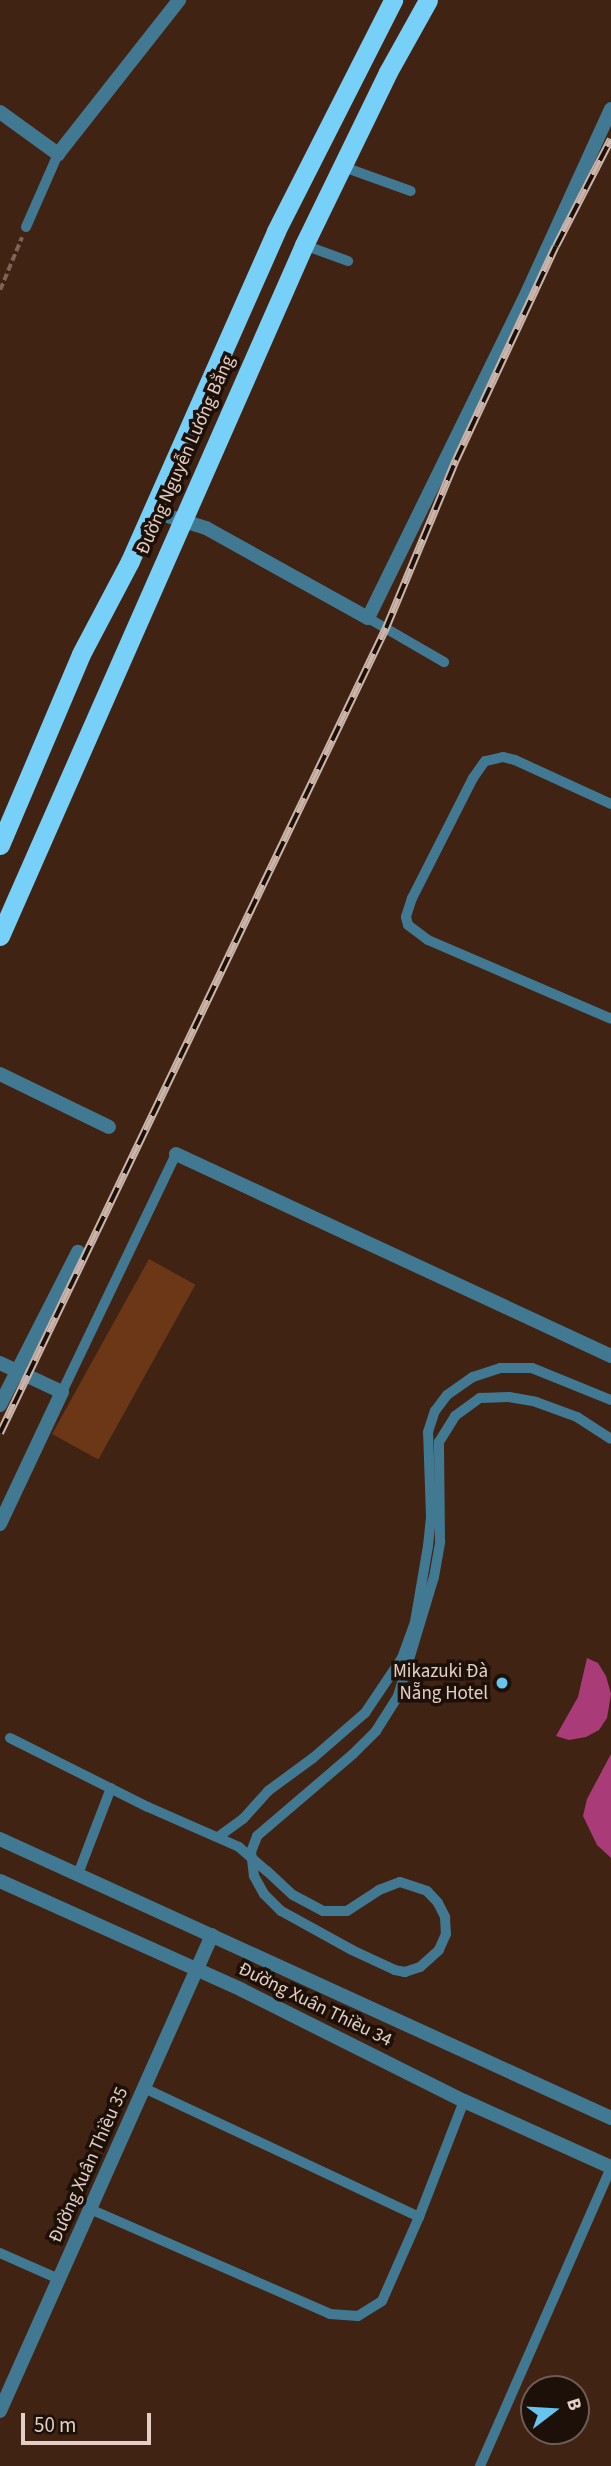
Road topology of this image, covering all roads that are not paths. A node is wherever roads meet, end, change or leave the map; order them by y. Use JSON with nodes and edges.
{"nodes":[{"id":1,"x":179,"y":0,"type":"edge"},
{"id":2,"x":393,"y":0,"type":"edge"},
{"id":3,"x":428,"y":0,"type":"edge"},
{"id":4,"x":611,"y":109,"type":"edge"},
{"id":5,"x":0,"y":112,"type":"edge"},
{"id":6,"x":58,"y":154,"type":"junction"},
{"id":7,"x":340,"y":166,"type":"junction"},
{"id":8,"x":411,"y":191,"type":"dead end"},
{"id":9,"x":26,"y":227,"type":"road end"},
{"id":10,"x":304,"y":245,"type":"junction"},
{"id":11,"x":348,"y":261,"type":"dead end"},
{"id":12,"x":152,"y":511,"type":"junction"},
{"id":13,"x":182,"y":521,"type":"junction"},
{"id":14,"x":368,"y":618,"type":"junction"},
{"id":15,"x":444,"y":662,"type":"dead end"},
{"id":16,"x":611,"y":804,"type":"edge"},
{"id":17,"x":1,"y":838,"type":"edge"},
{"id":18,"x":0,"y":936,"type":"edge"},
{"id":19,"x":611,"y":1019,"type":"edge"},
{"id":20,"x":0,"y":1074,"type":"edge"},
{"id":21,"x":109,"y":1127,"type":"dead end"},
{"id":22,"x":176,"y":1154,"type":"joint"},
{"id":23,"x":78,"y":1252,"type":"dead end"},
{"id":24,"x":611,"y":1356,"type":"edge"},
{"id":25,"x":0,"y":1363,"type":"edge"},
{"id":26,"x":16,"y":1372,"type":"junction"},
{"id":27,"x":62,"y":1392,"type":"junction"},
{"id":28,"x":611,"y":1400,"type":"edge"},
{"id":29,"x":0,"y":1405,"type":"edge"},
{"id":30,"x":611,"y":1439,"type":"edge"},
{"id":31,"x":0,"y":1524,"type":"edge"},
{"id":32,"x":10,"y":1738,"type":"dead end"},
{"id":33,"x":111,"y":1788,"type":"junction"},
{"id":34,"x":218,"y":1837,"type":"junction"},
{"id":35,"x":0,"y":1839,"type":"edge"},
{"id":36,"x":78,"y":1874,"type":"junction"},
{"id":37,"x":0,"y":1881,"type":"edge"},
{"id":38,"x":212,"y":1935,"type":"junction"},
{"id":39,"x":197,"y":1970,"type":"junction"},
{"id":40,"x":144,"y":2088,"type":"junction"},
{"id":41,"x":464,"y":2101,"type":"junction"},
{"id":42,"x":611,"y":2118,"type":"edge"},
{"id":43,"x":611,"y":2167,"type":"edge"},
{"id":44,"x":90,"y":2209,"type":"junction"},
{"id":45,"x":419,"y":2217,"type":"junction"},
{"id":46,"x":0,"y":2253,"type":"edge"},
{"id":47,"x":59,"y":2279,"type":"junction"},
{"id":48,"x":3,"y":2395,"type":"edge"},
{"id":49,"x":0,"y":2411,"type":"edge"},
{"id":50,"x":480,"y":2466,"type":"edge"}],
"edges":[{"from":1,"to":6,"type":"street"},
{"from":2,"to":12,"type":"highway","name":"Đường Nguyễn Lương Bằng"},
{"from":3,"to":7,"type":"highway","name":"Đường Nguyễn Lương Bằng"},
{"from":4,"to":14,"type":"street"},
{"from":5,"to":6,"type":"street"},
{"from":6,"to":9,"type":"lane"},
{"from":7,"to":8,"type":"lane"},
{"from":7,"to":10,"type":"highway","name":"Đường Nguyễn Lương Bằng"},
{"from":10,"to":11,"type":"lane"},
{"from":10,"to":13,"type":"highway","name":"Đường Nguyễn Lương Bằng"},
{"from":12,"to":13,"type":"street"},
{"from":12,"to":17,"type":"highway","name":"Đường Nguyễn Lương Bằng"},
{"from":13,"to":14,"type":"street"},
{"from":13,"to":18,"type":"highway","name":"Đường Nguyễn Lương Bằng"},
{"from":14,"to":15,"type":"lane"},
{"from":16,"to":19,"type":"lane"},
{"from":20,"to":21,"type":"street"},
{"from":22,"to":24,"type":"street"},
{"from":22,"to":27,"type":"lane"},
{"from":23,"to":26,"type":"street"},
{"from":25,"to":26,"type":"street"},
{"from":26,"to":27,"type":"street"},
{"from":26,"to":29,"type":"street"},
{"from":27,"to":31,"type":"street"},
{"from":28,"to":34,"type":"lane"},
{"from":30,"to":34,"type":"lane"},
{"from":32,"to":33,"type":"lane"},
{"from":33,"to":34,"type":"lane"},
{"from":33,"to":36,"type":"lane"},
{"from":35,"to":36,"type":"street","name":"Đường Xuân Thiều 34"},
{"from":36,"to":38,"type":"street","name":"Đường Xuân Thiều 34"},
{"from":37,"to":39,"type":"street","name":"Đường Xuân Thiều 34"},
{"from":38,"to":39,"type":"street","name":"Đường Xuân Thiều 35"},
{"from":38,"to":42,"type":"street","name":"Đường Xuân Thiều 34"},
{"from":39,"to":40,"type":"street","name":"Đường Xuân Thiều 35"},
{"from":39,"to":41,"type":"street","name":"Đường Xuân Thiều 34"},
{"from":40,"to":44,"type":"street","name":"Đường Xuân Thiều 35"},
{"from":40,"to":45,"type":"lane"},
{"from":41,"to":43,"type":"street","name":"Đường Xuân Thiều 34"},
{"from":41,"to":45,"type":"lane"},
{"from":43,"to":50,"type":"lane"},
{"from":44,"to":45,"type":"lane"},
{"from":44,"to":47,"type":"street","name":"Đường Xuân Thiều 35"},
{"from":46,"to":47,"type":"lane"},
{"from":47,"to":48,"type":"street","name":"Đường Xuân Thiều 35"},
{"from":48,"to":49,"type":"street","name":"Đường Xuân Thiều 35"}]}
